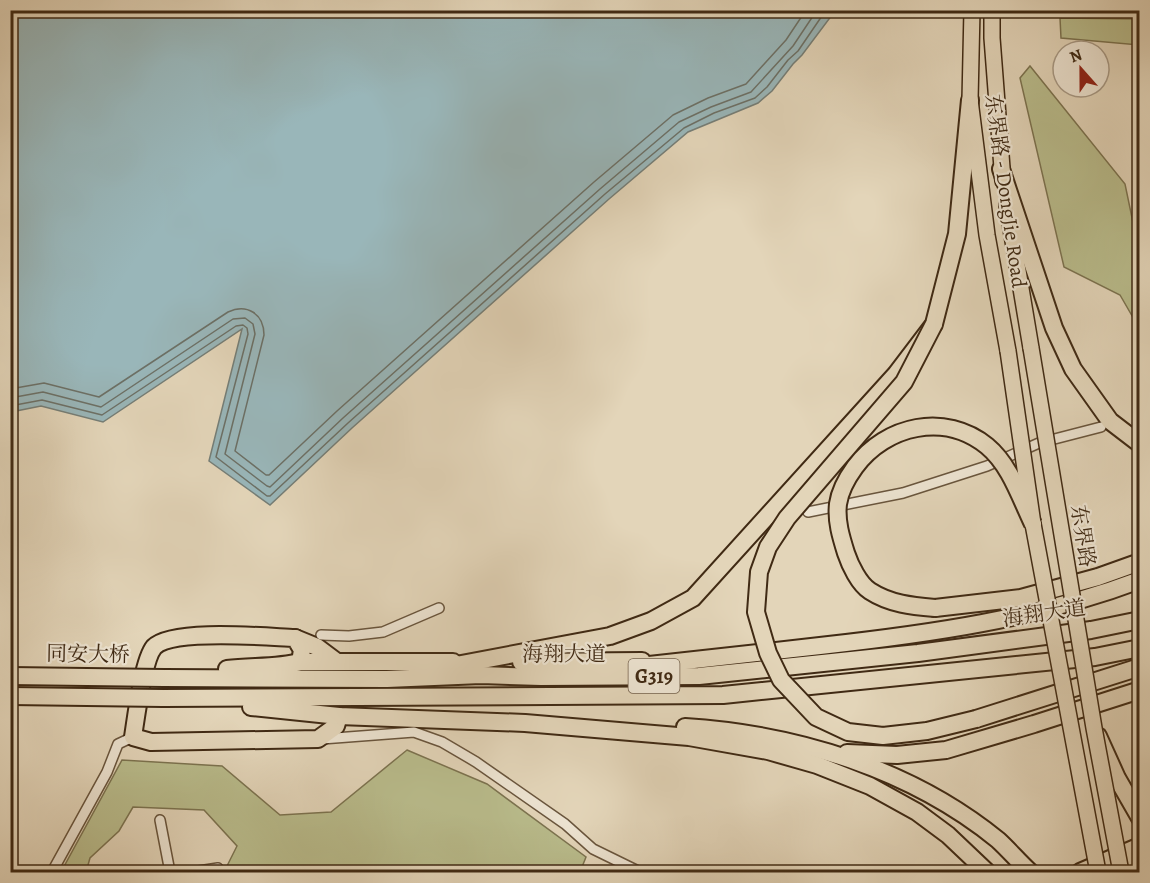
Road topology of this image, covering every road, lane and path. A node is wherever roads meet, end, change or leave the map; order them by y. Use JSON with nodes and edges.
{"nodes":[{"id":1,"x":972,"y":10,"type":"edge"},
{"id":2,"x":992,"y":10,"type":"edge"},
{"id":3,"x":970,"y":100,"type":"junction"},
{"id":4,"x":1001,"y":169,"type":"junction"},
{"id":5,"x":934,"y":324,"type":"junction"},
{"id":6,"x":1031,"y":348,"type":"joint"},
{"id":7,"x":1101,"y":427,"type":"dead end"},
{"id":8,"x":1140,"y":444,"type":"edge"},
{"id":9,"x":808,"y":512,"type":"dead end"},
{"id":10,"x":1033,"y":524,"type":"junction"},
{"id":11,"x":1140,"y":562,"type":"edge"},
{"id":12,"x":1140,"y":579,"type":"edge"},
{"id":13,"x":439,"y":608,"type":"dead end"},
{"id":14,"x":1140,"y":620,"type":"edge"},
{"id":15,"x":321,"y":635,"type":"dead end"},
{"id":16,"x":295,"y":638,"type":"junction"},
{"id":17,"x":1140,"y":648,"type":"edge"},
{"id":18,"x":721,"y":657,"type":"junction"},
{"id":19,"x":300,"y":662,"type":"junction"},
{"id":20,"x":337,"y":662,"type":"junction"},
{"id":21,"x":473,"y":662,"type":"junction"},
{"id":22,"x":1140,"y":667,"type":"edge"},
{"id":23,"x":10,"y":676,"type":"edge"},
{"id":24,"x":541,"y":677,"type":"junction"},
{"id":25,"x":164,"y":678,"type":"junction"},
{"id":26,"x":387,"y":679,"type":"junction"},
{"id":27,"x":1140,"y":690,"type":"edge"},
{"id":28,"x":10,"y":696,"type":"edge"},
{"id":29,"x":163,"y":698,"type":"junction"},
{"id":30,"x":339,"y":716,"type":"junction"},
{"id":31,"x":525,"y":723,"type":"junction"},
{"id":32,"x":1094,"y":728,"type":"junction"},
{"id":33,"x":133,"y":737,"type":"junction"},
{"id":34,"x":318,"y":739,"type":"junction"},
{"id":35,"x":831,"y":752,"type":"junction"},
{"id":36,"x":1140,"y":818,"type":"edge"},
{"id":37,"x":160,"y":820,"type":"dead end"},
{"id":38,"x":1140,"y":846,"type":"edge"},
{"id":39,"x":1140,"y":863,"type":"edge"},
{"id":40,"x":218,"y":868,"type":"dead end"},
{"id":41,"x":52,"y":873,"type":"edge"},
{"id":42,"x":170,"y":873,"type":"edge"},
{"id":43,"x":192,"y":873,"type":"edge"},
{"id":44,"x":640,"y":873,"type":"edge"},
{"id":45,"x":987,"y":873,"type":"edge"},
{"id":46,"x":1030,"y":873,"type":"edge"},
{"id":47,"x":1080,"y":873,"type":"edge"},
{"id":48,"x":1098,"y":873,"type":"edge"},
{"id":49,"x":1112,"y":873,"type":"edge"},
{"id":50,"x":1121,"y":873,"type":"edge"}],
"edges":[{"from":1,"to":3,"type":"main road","name":"东界路 - DongJie Road"},
{"from":2,"to":4,"type":"main road","name":"东界路 - DongJie Road"},
{"from":3,"to":5,"type":"highway"},
{"from":3,"to":10,"type":"main road","name":"东界路 - DongJie Road","bridge":true},
{"from":4,"to":6,"type":"main road","name":"东界路 - DongJie Road"},
{"from":4,"to":8,"type":"highway"},
{"from":5,"to":21,"type":"highway","bridge":true},
{"from":5,"to":22,"type":"highway","bridge":true},
{"from":6,"to":32,"type":"main road","name":"东界路","bridge":true},
{"from":7,"to":9,"type":"street"},
{"from":10,"to":11,"type":"highway","bridge":true},
{"from":10,"to":48,"type":"main road","bridge":true},
{"from":12,"to":18,"type":"highway"},
{"from":13,"to":15,"type":"street"},
{"from":14,"to":24,"type":"highway","name":"海翔大道","number":"G319"},
{"from":16,"to":19,"type":"highway"},
{"from":16,"to":20,"type":"highway"},
{"from":16,"to":33,"type":"highway"},
{"from":17,"to":29,"type":"highway","name":"海翔大道","number":"G319"},
{"from":18,"to":21,"type":"highway"},
{"from":18,"to":24,"type":"highway"},
{"from":19,"to":20,"type":"highway"},
{"from":19,"to":25,"type":"highway"},
{"from":20,"to":21,"type":"highway"},
{"from":21,"to":26,"type":"highway"},
{"from":23,"to":25,"type":"highway","name":"同安大桥","bridge":true},
{"from":24,"to":26,"type":"highway","name":"海翔大道","number":"G319"},
{"from":25,"to":26,"type":"highway","name":"海翔大道","number":"G319"},
{"from":27,"to":35,"type":"highway"},
{"from":28,"to":29,"type":"highway","name":"同安大桥","bridge":true},
{"from":29,"to":30,"type":"highway"},
{"from":30,"to":31,"type":"highway"},
{"from":30,"to":34,"type":"highway"},
{"from":31,"to":35,"type":"highway"},
{"from":31,"to":45,"type":"highway"},
{"from":32,"to":36,"type":"highway","bridge":true},
{"from":32,"to":50,"type":"main road","name":"东界路","bridge":true},
{"from":33,"to":34,"type":"highway"},
{"from":33,"to":41,"type":"street"},
{"from":34,"to":44,"type":"street"},
{"from":35,"to":46,"type":"highway"},
{"from":37,"to":42,"type":"street"},
{"from":38,"to":47,"type":"highway"},
{"from":39,"to":49,"type":"highway"},
{"from":40,"to":43,"type":"street"}]}
